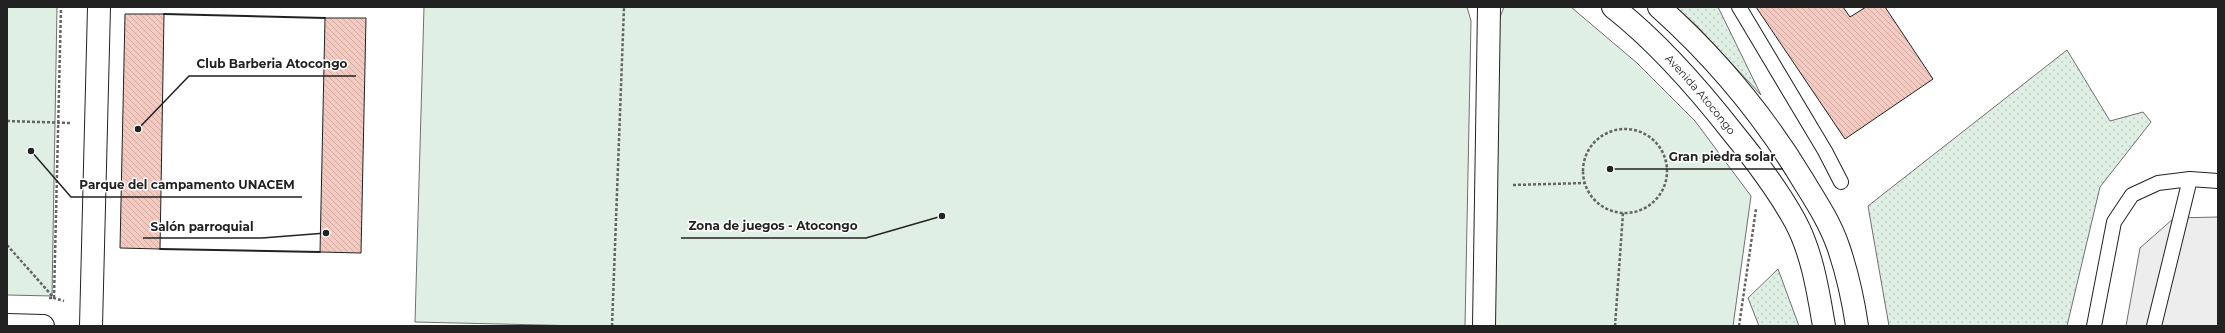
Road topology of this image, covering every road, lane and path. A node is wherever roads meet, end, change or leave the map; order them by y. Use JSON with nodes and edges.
{"nodes":[{"id":1,"x":61,"y":7,"type":"edge"},
{"id":2,"x":99,"y":7,"type":"edge"},
{"id":3,"x":624,"y":7,"type":"edge"},
{"id":4,"x":1489,"y":7,"type":"edge"},
{"id":5,"x":1613,"y":7,"type":"edge"},
{"id":6,"x":1659,"y":7,"type":"edge"},
{"id":7,"x":1739,"y":7,"type":"edge"},
{"id":8,"x":7,"y":121,"type":"edge"},
{"id":9,"x":58,"y":123,"type":"junction"},
{"id":10,"x":96,"y":124,"type":"junction"},
{"id":11,"x":2190,"y":179,"type":"junction"},
{"id":12,"x":2218,"y":181,"type":"edge"},
{"id":13,"x":1840,"y":182,"type":"dead end"},
{"id":14,"x":1584,"y":184,"type":"junction"},
{"id":15,"x":1487,"y":185,"type":"junction"},
{"id":16,"x":1774,"y":188,"type":"junction"},
{"id":17,"x":1623,"y":213,"type":"junction"},
{"id":18,"x":7,"y":245,"type":"edge"},
{"id":19,"x":46,"y":298,"type":"dead end"},
{"id":20,"x":54,"y":298,"type":"junction"},
{"id":21,"x":91,"y":317,"type":"edge"},
{"id":22,"x":7,"y":325,"type":"edge"},
{"id":23,"x":43,"y":326,"type":"edge"},
{"id":24,"x":612,"y":326,"type":"edge"},
{"id":25,"x":1484,"y":326,"type":"edge"},
{"id":26,"x":1616,"y":326,"type":"edge"},
{"id":27,"x":1739,"y":326,"type":"edge"},
{"id":28,"x":1824,"y":326,"type":"edge"},
{"id":29,"x":1857,"y":326,"type":"edge"},
{"id":30,"x":2094,"y":326,"type":"edge"},
{"id":31,"x":2154,"y":326,"type":"edge"}],
"edges":[{"from":1,"to":9,"type":"path"},
{"from":2,"to":10,"type":"main road"},
{"from":3,"to":24,"type":"path"},
{"from":4,"to":15,"type":"main road"},
{"from":5,"to":16,"type":"main road","name":"Avenida Atocongo"},
{"from":6,"to":29,"type":"main road"},
{"from":7,"to":13,"type":"lane"},
{"from":8,"to":9,"type":"path"},
{"from":9,"to":10,"type":"path"},
{"from":9,"to":20,"type":"path"},
{"from":10,"to":21,"type":"main road"},
{"from":11,"to":12,"type":"lane"},
{"from":11,"to":30,"type":"lane"},
{"from":11,"to":31,"type":"lane"},
{"from":14,"to":15,"type":"path"},
{"from":14,"to":17,"type":"path"},
{"from":14,"to":17,"type":"path"},
{"from":15,"to":25,"type":"main road"},
{"from":16,"to":27,"type":"path"},
{"from":16,"to":28,"type":"main road","name":"Avenida Atocongo"},
{"from":17,"to":26,"type":"path"},
{"from":18,"to":20,"type":"path"},
{"from":19,"to":20,"type":"path"},
{"from":20,"to":21,"type":"path"},
{"from":22,"to":23,"type":"main road"}]}
